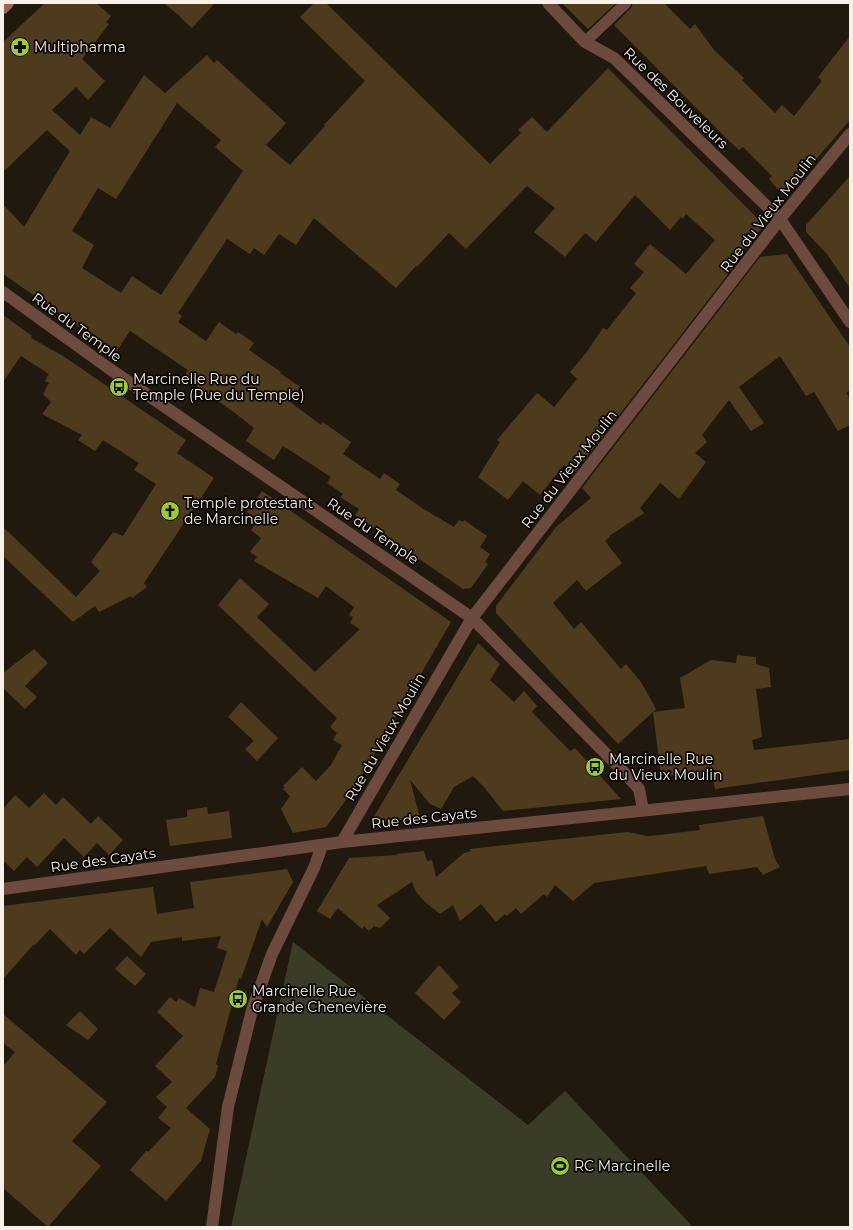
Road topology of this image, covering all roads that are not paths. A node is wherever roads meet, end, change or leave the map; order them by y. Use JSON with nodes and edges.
{"nodes":[{"id":1,"x":8,"y":3,"type":"edge"},
{"id":2,"x":548,"y":3,"type":"edge"},
{"id":3,"x":626,"y":3,"type":"edge"},
{"id":4,"x":3,"y":8,"type":"edge"},
{"id":5,"x":585,"y":42,"type":"junction"},
{"id":6,"x":850,"y":134,"type":"edge"},
{"id":7,"x":780,"y":219,"type":"junction"},
{"id":8,"x":3,"y":292,"type":"edge"},
{"id":9,"x":850,"y":322,"type":"edge"},
{"id":10,"x":472,"y":618,"type":"junction"},
{"id":11,"x":850,"y":789,"type":"edge"},
{"id":12,"x":643,"y":810,"type":"junction"},
{"id":13,"x":342,"y":842,"type":"junction"},
{"id":14,"x":322,"y":846,"type":"junction"},
{"id":15,"x":3,"y":889,"type":"edge"},
{"id":16,"x":212,"y":1227,"type":"edge"}],
"edges":[{"from":1,"to":4,"type":"main road"},
{"from":2,"to":5,"type":"street","name":"Rue des Bouveleurs"},
{"from":3,"to":5,"type":"lane"},
{"from":5,"to":7,"type":"street","name":"Rue des Bouveleurs"},
{"from":6,"to":7,"type":"street","name":"Rue du Vieux Moulin"},
{"from":7,"to":9,"type":"street","name":"Rue des Bouveleurs"},
{"from":7,"to":10,"type":"street","name":"Rue du Vieux Moulin"},
{"from":8,"to":10,"type":"street","name":"Rue du Temple"},
{"from":10,"to":12,"type":"street","name":"Rue du Temple"},
{"from":10,"to":13,"type":"street","name":"Rue du Vieux Moulin"},
{"from":11,"to":12,"type":"street","name":"Rue des Cayats"},
{"from":12,"to":13,"type":"street","name":"Rue des Cayats"},
{"from":13,"to":14,"type":"street","name":"Rue des Cayats"},
{"from":14,"to":15,"type":"street","name":"Rue des Cayats"},
{"from":14,"to":16,"type":"street"}]}
